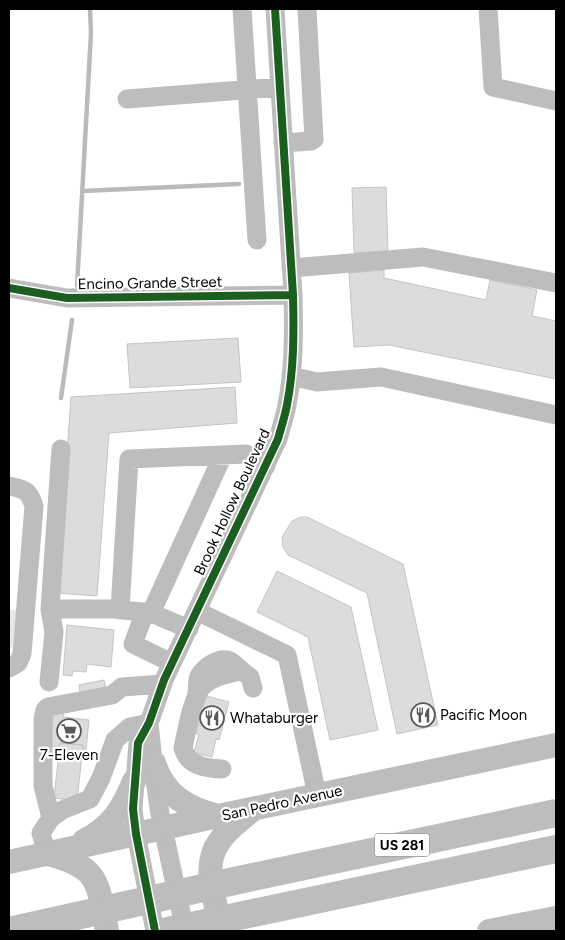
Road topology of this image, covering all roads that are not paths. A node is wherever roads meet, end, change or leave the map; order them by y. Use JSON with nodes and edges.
{"nodes":[{"id":1,"x":242,"y":9,"type":"edge"},
{"id":2,"x":275,"y":9,"type":"edge"},
{"id":3,"x":307,"y":9,"type":"edge"},
{"id":4,"x":488,"y":9,"type":"edge"},
{"id":5,"x":280,"y":87,"type":"junction"},
{"id":6,"x":247,"y":89,"type":"junction"},
{"id":7,"x":127,"y":99,"type":"dead end"},
{"id":8,"x":556,"y":101,"type":"edge"},
{"id":9,"x":283,"y":143,"type":"junction"},
{"id":10,"x":257,"y":240,"type":"dead end"},
{"id":11,"x":291,"y":268,"type":"junction"},
{"id":12,"x":556,"y":283,"type":"edge"},
{"id":13,"x":9,"y":288,"type":"edge"},
{"id":14,"x":293,"y":295,"type":"junction"},
{"id":15,"x":291,"y":376,"type":"junction"},
{"id":16,"x":556,"y":415,"type":"edge"},
{"id":17,"x":61,"y":449,"type":"dead end"},
{"id":18,"x":223,"y":456,"type":"junction"},
{"id":19,"x":266,"y":466,"type":"junction"},
{"id":20,"x":9,"y":486,"type":"edge"},
{"id":21,"x":50,"y":609,"type":"junction"},
{"id":22,"x":120,"y":610,"type":"junction"},
{"id":23,"x":197,"y":611,"type":"junction"},
{"id":24,"x":148,"y":612,"type":"junction"},
{"id":25,"x":189,"y":629,"type":"junction"},
{"id":26,"x":172,"y":663,"type":"junction"},
{"id":27,"x":9,"y":668,"type":"edge"},
{"id":28,"x":49,"y":682,"type":"dead end"},
{"id":29,"x":163,"y":684,"type":"junction"},
{"id":30,"x":253,"y":688,"type":"dead end"},
{"id":31,"x":149,"y":723,"type":"junction"},
{"id":32,"x":556,"y":745,"type":"edge"},
{"id":33,"x":154,"y":763,"type":"junction"},
{"id":34,"x":222,"y":769,"type":"dead end"},
{"id":35,"x":134,"y":781,"type":"junction"},
{"id":36,"x":317,"y":795,"type":"junction"},
{"id":37,"x":254,"y":809,"type":"junction"},
{"id":38,"x":556,"y":813,"type":"edge"},
{"id":39,"x":218,"y":816,"type":"junction"},
{"id":40,"x":51,"y":818,"type":"junction"},
{"id":41,"x":163,"y":828,"type":"junction"},
{"id":42,"x":136,"y":834,"type":"junction"},
{"id":43,"x":556,"y":849,"type":"edge"},
{"id":44,"x":58,"y":851,"type":"junction"},
{"id":45,"x":9,"y":862,"type":"edge"},
{"id":46,"x":9,"y":916,"type":"edge"},
{"id":47,"x":556,"y":918,"type":"edge"},
{"id":48,"x":58,"y":920,"type":"junction"},
{"id":49,"x":9,"y":931,"type":"edge"},
{"id":50,"x":107,"y":931,"type":"edge"},
{"id":51,"x":155,"y":931,"type":"edge"},
{"id":52,"x":168,"y":931,"type":"edge"},
{"id":53,"x":186,"y":931,"type":"edge"},
{"id":54,"x":222,"y":931,"type":"edge"},
{"id":55,"x":489,"y":931,"type":"edge"}],
"edges":[{"from":1,"to":6,"type":"street"},
{"from":2,"to":5,"type":"street","name":"Brook Hollow Boulevard"},
{"from":3,"to":9,"type":"street"},
{"from":4,"to":8,"type":"street"},
{"from":5,"to":6,"type":"street"},
{"from":5,"to":9,"type":"street","name":"Brook Hollow Boulevard"},
{"from":6,"to":7,"type":"street"},
{"from":6,"to":10,"type":"street"},
{"from":9,"to":11,"type":"street","name":"Brook Hollow Boulevard"},
{"from":11,"to":12,"type":"street"},
{"from":11,"to":14,"type":"street","name":"Brook Hollow Boulevard"},
{"from":13,"to":14,"type":"street","name":"Encino Grande Street"},
{"from":14,"to":15,"type":"street","name":"Brook Hollow Boulevard"},
{"from":15,"to":16,"type":"street"},
{"from":15,"to":19,"type":"street","name":"Brook Hollow Boulevard"},
{"from":17,"to":21,"type":"street"},
{"from":18,"to":19,"type":"street"},
{"from":18,"to":22,"type":"street"},
{"from":18,"to":24,"type":"street"},
{"from":19,"to":23,"type":"street","name":"Brook Hollow Boulevard"},
{"from":20,"to":27,"type":"street"},
{"from":21,"to":22,"type":"street"},
{"from":21,"to":28,"type":"street"},
{"from":22,"to":24,"type":"street"},
{"from":23,"to":25,"type":"street","name":"Brook Hollow Boulevard"},
{"from":23,"to":36,"type":"street"},
{"from":24,"to":25,"type":"street"},
{"from":24,"to":26,"type":"street"},
{"from":25,"to":26,"type":"street","name":"Brook Hollow Boulevard"},
{"from":26,"to":29,"type":"street","name":"Brook Hollow Boulevard"},
{"from":29,"to":31,"type":"street","name":"Brook Hollow Boulevard"},
{"from":29,"to":40,"type":"street"},
{"from":30,"to":34,"type":"street"},
{"from":31,"to":33,"type":"street","name":"Brook Hollow Boulevard"},
{"from":31,"to":35,"type":"street","name":"Brook Hollow Boulevard"},
{"from":31,"to":40,"type":"street"},
{"from":32,"to":36,"type":"main road","name":"San Pedro Avenue"},
{"from":33,"to":39,"type":"main road"},
{"from":33,"to":41,"type":"street","name":"Brook Hollow Boulevard"},
{"from":35,"to":42,"type":"street","name":"Brook Hollow Boulevard"},
{"from":35,"to":44,"type":"main road"},
{"from":36,"to":37,"type":"main road","name":"San Pedro Avenue"},
{"from":37,"to":39,"type":"main road","name":"San Pedro Avenue"},
{"from":37,"to":54,"type":"main road"},
{"from":38,"to":48,"type":"highway","number":"US 281"},
{"from":39,"to":41,"type":"main road","name":"San Pedro Avenue"},
{"from":40,"to":44,"type":"street"},
{"from":41,"to":42,"type":"main road","name":"San Pedro Avenue"},
{"from":41,"to":53,"type":"street","name":"Brook Hollow Boulevard"},
{"from":42,"to":44,"type":"main road","name":"San Pedro Avenue"},
{"from":42,"to":51,"type":"street","name":"Brook Hollow Boulevard"},
{"from":43,"to":52,"type":"highway","number":"US 281"},
{"from":44,"to":45,"type":"main road","name":"San Pedro Avenue"},
{"from":44,"to":50,"type":"main road"},
{"from":46,"to":48,"type":"highway"},
{"from":47,"to":55,"type":"main road"},
{"from":48,"to":49,"type":"highway","number":"US 281"}]}
